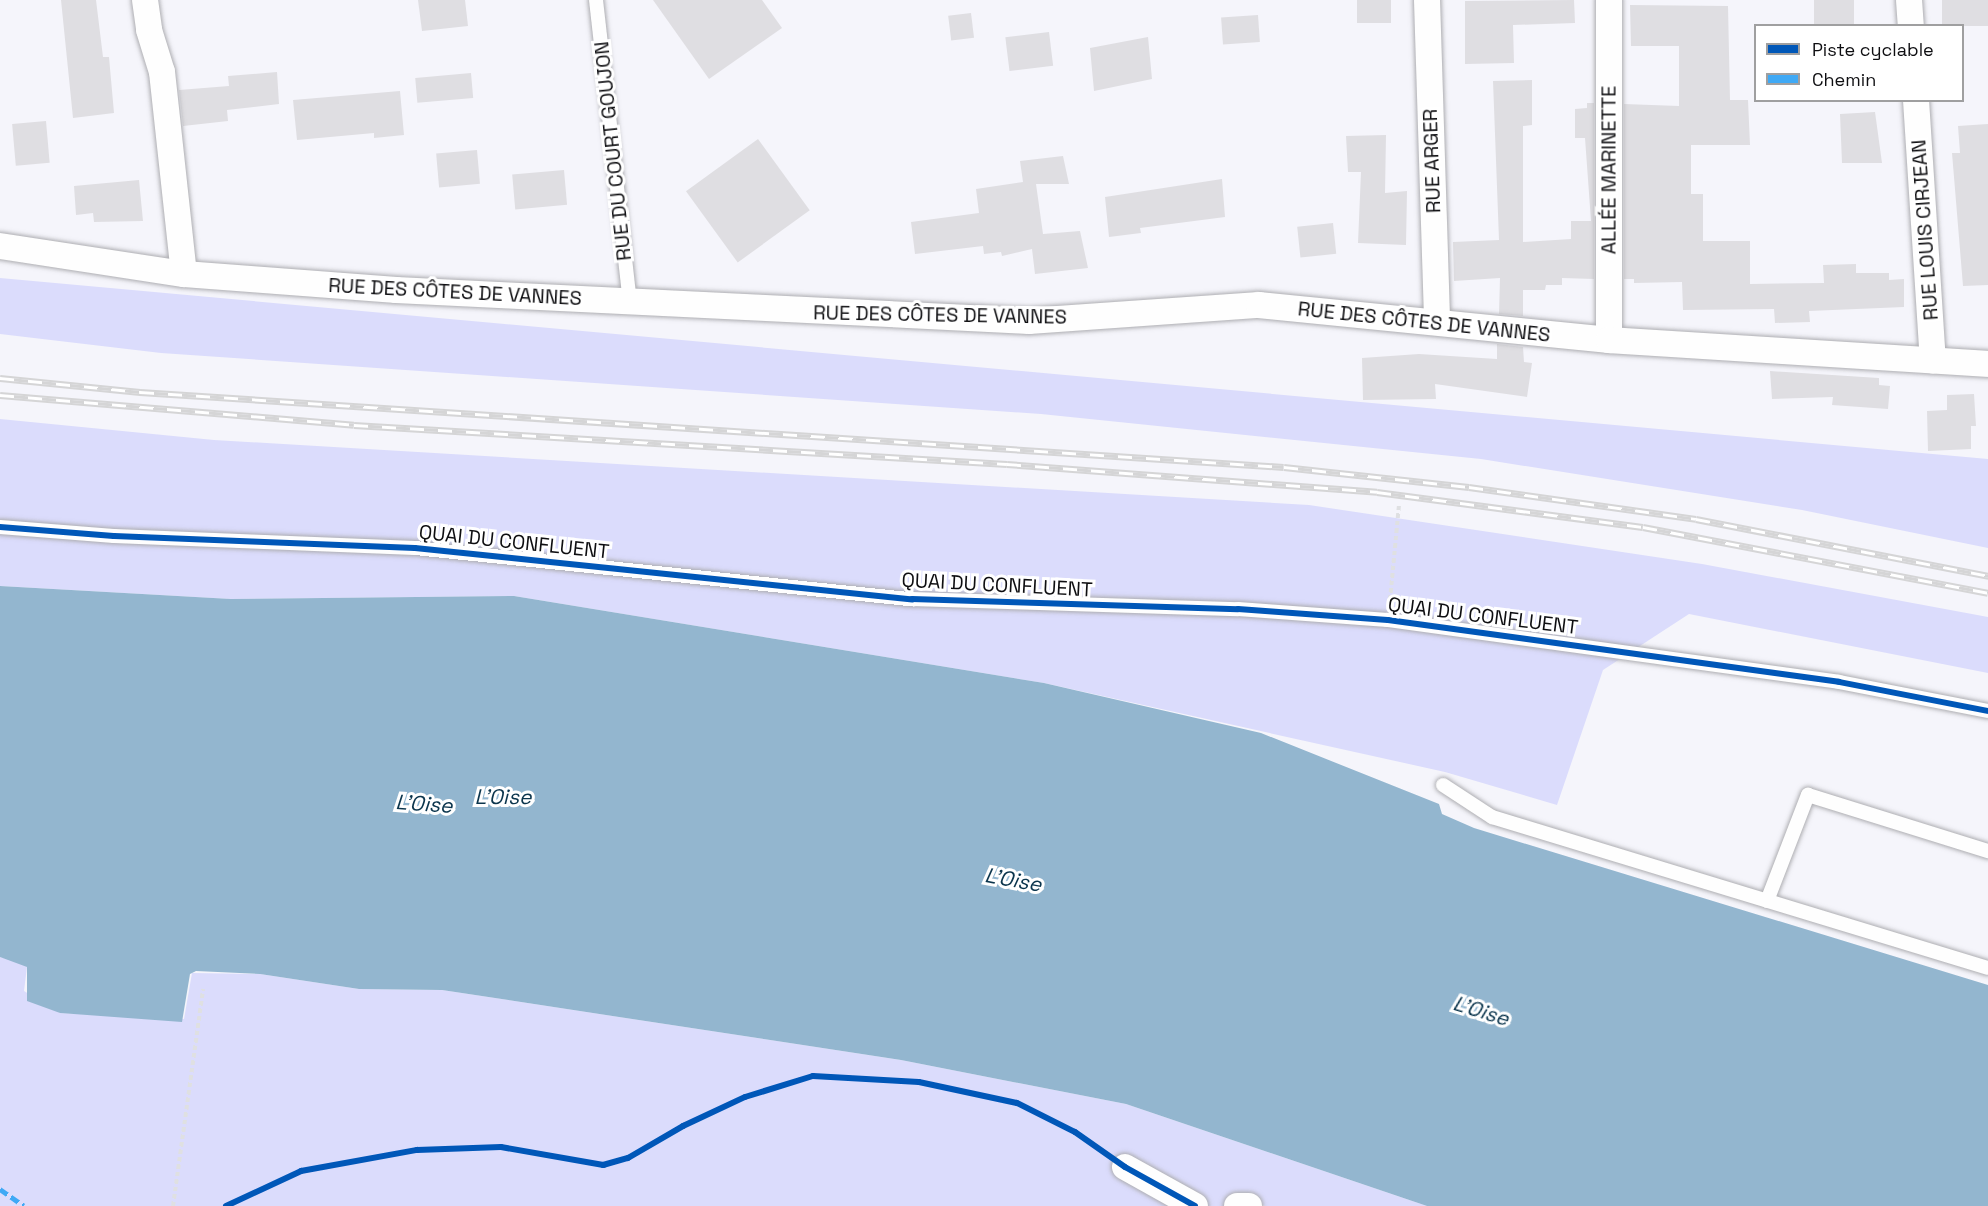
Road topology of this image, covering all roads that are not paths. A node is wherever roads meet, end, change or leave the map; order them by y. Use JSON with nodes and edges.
{"nodes":[{"id":1,"x":145,"y":0,"type":"edge"},
{"id":2,"x":596,"y":0,"type":"edge"},
{"id":3,"x":1427,"y":0,"type":"edge"},
{"id":4,"x":1609,"y":0,"type":"edge"},
{"id":5,"x":1909,"y":0,"type":"edge"},
{"id":6,"x":1911,"y":24,"type":"edge"},
{"id":7,"x":1916,"y":102,"type":"edge"},
{"id":8,"x":0,"y":246,"type":"edge"},
{"id":9,"x":184,"y":274,"type":"junction"},
{"id":10,"x":630,"y":302,"type":"junction"},
{"id":11,"x":1437,"y":322,"type":"junction"},
{"id":12,"x":1609,"y":340,"type":"junction"},
{"id":13,"x":1933,"y":360,"type":"junction"},
{"id":14,"x":1988,"y":364,"type":"edge"},
{"id":15,"x":0,"y":526,"type":"edge"},
{"id":16,"x":1988,"y":711,"type":"edge"},
{"id":17,"x":1443,"y":784,"type":"dead end"},
{"id":18,"x":1988,"y":851,"type":"edge"},
{"id":19,"x":1767,"y":901,"type":"junction"},
{"id":20,"x":1988,"y":968,"type":"edge"},
{"id":21,"x":1125,"y":1167,"type":"dead end"},
{"id":22,"x":1195,"y":1206,"type":"edge"},
{"id":23,"x":1237,"y":1206,"type":"edge"},
{"id":24,"x":1249,"y":1206,"type":"edge"}],
"edges":[{"from":1,"to":9,"type":"street"},
{"from":2,"to":10,"type":"lane","name":"RUE DU COURT GOUJON"},
{"from":3,"to":11,"type":"street","name":"RUE ARGER"},
{"from":4,"to":12,"type":"street","name":"ALLÉE MARINETTE"},
{"from":5,"to":6,"type":"street"},
{"from":7,"to":13,"type":"street","name":"RUE LOUIS CIRJEAN"},
{"from":8,"to":9,"type":"street","name":"RUE DES CÔTES DE VANNES"},
{"from":9,"to":10,"type":"street","name":"RUE DES CÔTES DE VANNES"},
{"from":10,"to":11,"type":"street","name":"RUE DES CÔTES DE VANNES"},
{"from":11,"to":12,"type":"street","name":"RUE DES CÔTES DE VANNES"},
{"from":12,"to":13,"type":"street","name":"RUE DES CÔTES DE VANNES"},
{"from":13,"to":14,"type":"street","name":"RUE DES CÔTES DE VANNES"},
{"from":15,"to":16,"type":"lane","name":"QUAI DU CONFLUENT"},
{"from":17,"to":19,"type":"lane"},
{"from":18,"to":19,"type":"lane"},
{"from":19,"to":20,"type":"lane"},
{"from":21,"to":22,"type":"street"},
{"from":23,"to":24,"type":"street"}]}
